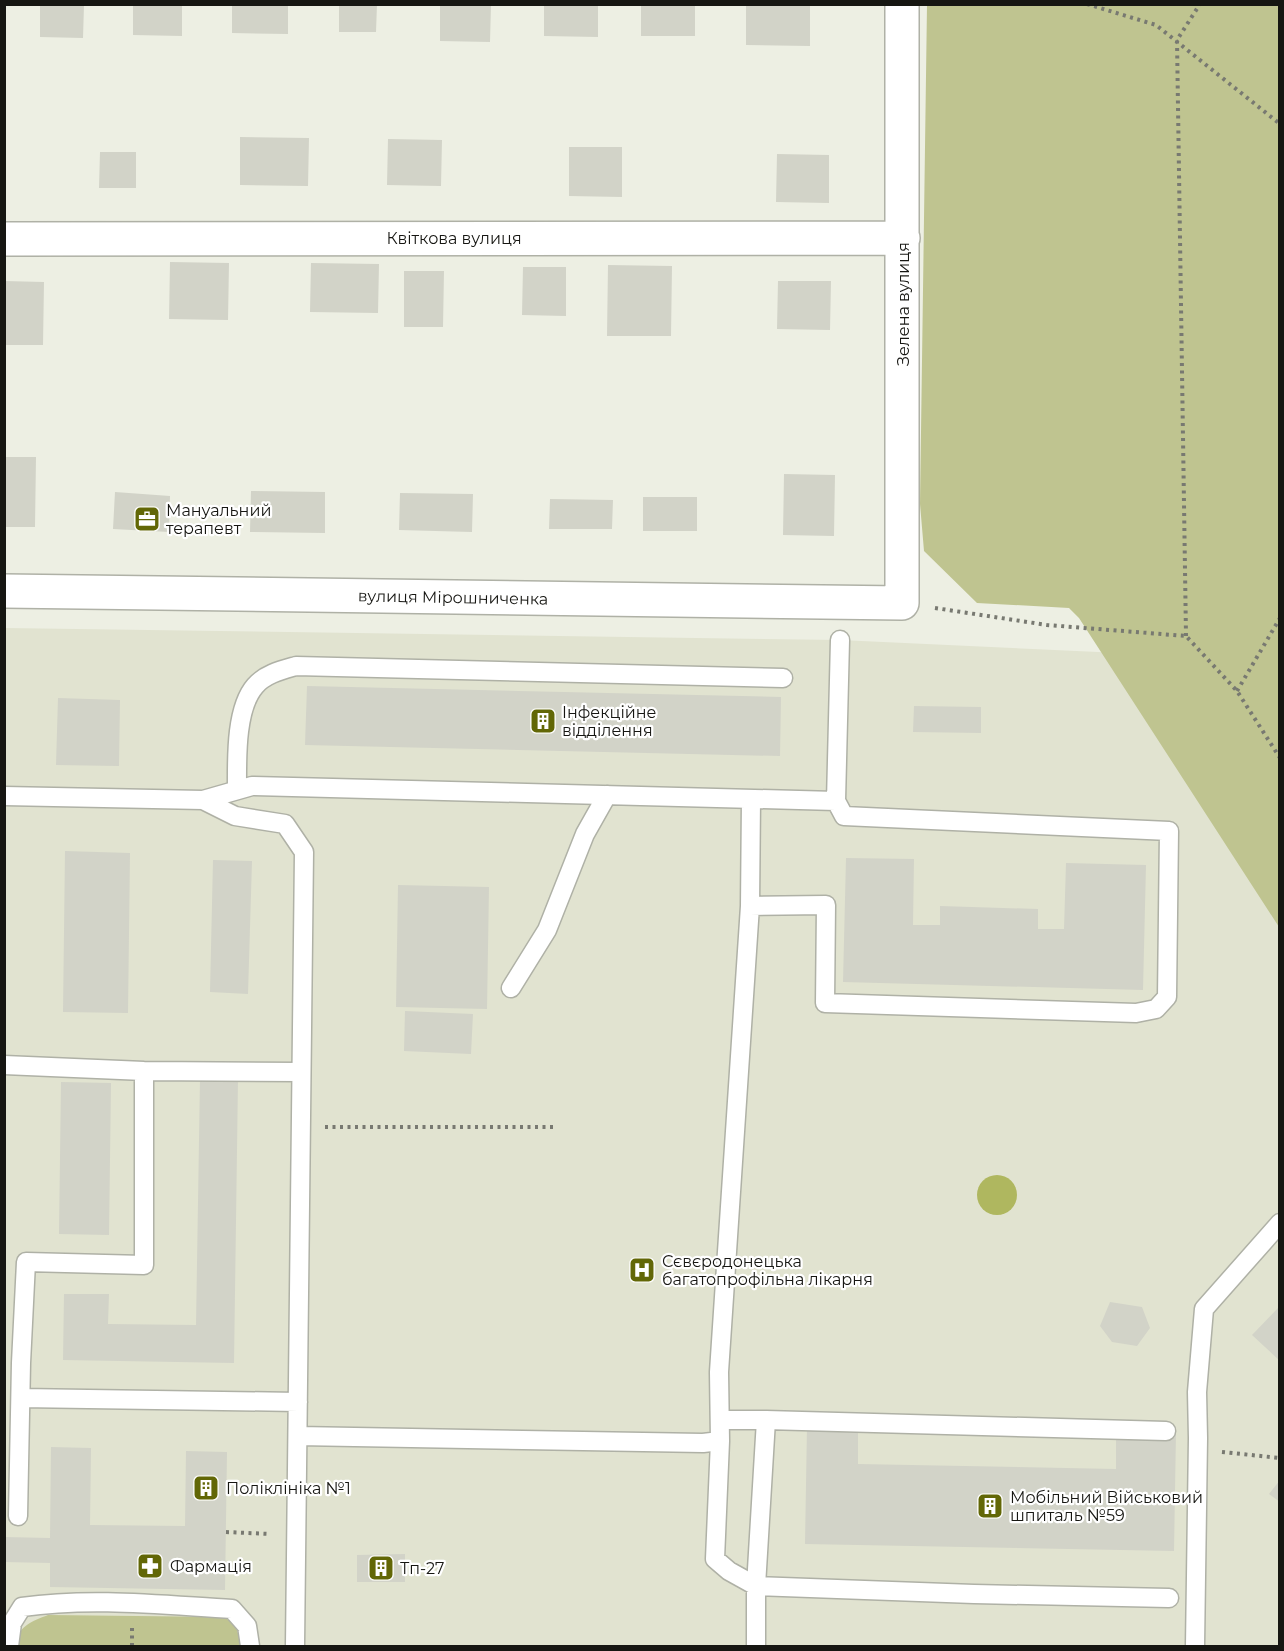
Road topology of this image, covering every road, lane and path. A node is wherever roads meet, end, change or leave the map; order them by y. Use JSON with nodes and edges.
{"nodes":[{"id":1,"x":902,"y":4,"type":"edge"},
{"id":2,"x":1087,"y":4,"type":"edge"},
{"id":3,"x":1200,"y":4,"type":"edge"},
{"id":4,"x":1177,"y":40,"type":"junction"},
{"id":5,"x":1280,"y":124,"type":"edge"},
{"id":6,"x":903,"y":238,"type":"junction"},
{"id":7,"x":4,"y":239,"type":"edge"},
{"id":8,"x":4,"y":591,"type":"edge"},
{"id":9,"x":902,"y":603,"type":"junction"},
{"id":10,"x":1280,"y":618,"type":"edge"},
{"id":11,"x":1186,"y":636,"type":"junction"},
{"id":12,"x":840,"y":640,"type":"dead end"},
{"id":13,"x":783,"y":678,"type":"dead end"},
{"id":14,"x":1237,"y":691,"type":"junction"},
{"id":15,"x":1280,"y":758,"type":"edge"},
{"id":16,"x":237,"y":790,"type":"junction"},
{"id":17,"x":607,"y":795,"type":"junction"},
{"id":18,"x":4,"y":796,"type":"edge"},
{"id":19,"x":751,"y":799,"type":"junction"},
{"id":20,"x":203,"y":800,"type":"junction"},
{"id":21,"x":836,"y":801,"type":"junction"},
{"id":22,"x":750,"y":906,"type":"junction"},
{"id":23,"x":511,"y":988,"type":"dead end"},
{"id":24,"x":4,"y":1065,"type":"edge"},
{"id":25,"x":144,"y":1071,"type":"junction"},
{"id":26,"x":300,"y":1072,"type":"junction"},
{"id":27,"x":300,"y":1127,"type":"junction"},
{"id":28,"x":556,"y":1127,"type":"dead end"},
{"id":29,"x":1280,"y":1223,"type":"edge"},
{"id":30,"x":13,"y":1362,"type":"edge"},
{"id":31,"x":21,"y":1398,"type":"junction"},
{"id":32,"x":298,"y":1402,"type":"junction"},
{"id":33,"x":720,"y":1420,"type":"junction"},
{"id":34,"x":766,"y":1420,"type":"junction"},
{"id":35,"x":1166,"y":1431,"type":"dead end"},
{"id":36,"x":298,"y":1436,"type":"junction"},
{"id":37,"x":720,"y":1441,"type":"junction"},
{"id":38,"x":1198,"y":1450,"type":"junction"},
{"id":39,"x":1280,"y":1458,"type":"edge"},
{"id":40,"x":18,"y":1516,"type":"dead end"},
{"id":41,"x":226,"y":1532,"type":"dead end"},
{"id":42,"x":296,"y":1535,"type":"junction"},
{"id":43,"x":756,"y":1586,"type":"junction"},
{"id":44,"x":1169,"y":1598,"type":"dead end"},
{"id":45,"x":9,"y":1647,"type":"edge"},
{"id":46,"x":250,"y":1647,"type":"edge"},
{"id":47,"x":296,"y":1647,"type":"edge"},
{"id":48,"x":756,"y":1647,"type":"edge"},
{"id":49,"x":1195,"y":1647,"type":"edge"}],
"edges":[{"from":1,"to":6,"type":"street","name":"Зелена вулиця"},
{"from":2,"to":4,"type":"path"},
{"from":3,"to":4,"type":"path"},
{"from":4,"to":5,"type":"path"},
{"from":4,"to":11,"type":"path"},
{"from":6,"to":7,"type":"street","name":"Квіткова вулиця"},
{"from":6,"to":9,"type":"street","name":"Зелена вулиця"},
{"from":8,"to":9,"type":"street","name":"вулиця Мірошниченка"},
{"from":9,"to":11,"type":"path"},
{"from":10,"to":14,"type":"path"},
{"from":11,"to":14,"type":"path"},
{"from":12,"to":21,"type":"lane"},
{"from":13,"to":16,"type":"lane"},
{"from":14,"to":15,"type":"path"},
{"from":16,"to":17,"type":"lane"},
{"from":16,"to":20,"type":"lane"},
{"from":17,"to":19,"type":"lane"},
{"from":17,"to":23,"type":"lane"},
{"from":18,"to":20,"type":"lane"},
{"from":19,"to":21,"type":"lane"},
{"from":19,"to":22,"type":"lane"},
{"from":20,"to":26,"type":"lane"},
{"from":21,"to":22,"type":"lane"},
{"from":22,"to":33,"type":"lane"},
{"from":24,"to":25,"type":"lane"},
{"from":25,"to":26,"type":"lane"},
{"from":25,"to":30,"type":"lane"},
{"from":26,"to":27,"type":"lane"},
{"from":27,"to":28,"type":"path"},
{"from":27,"to":32,"type":"lane"},
{"from":29,"to":38,"type":"lane"},
{"from":30,"to":31,"type":"lane"},
{"from":31,"to":32,"type":"lane"},
{"from":31,"to":40,"type":"lane"},
{"from":32,"to":36,"type":"lane"},
{"from":33,"to":34,"type":"lane"},
{"from":33,"to":37,"type":"lane"},
{"from":34,"to":35,"type":"lane"},
{"from":34,"to":43,"type":"lane"},
{"from":36,"to":37,"type":"lane"},
{"from":36,"to":42,"type":"lane"},
{"from":37,"to":43,"type":"lane"},
{"from":38,"to":39,"type":"path"},
{"from":38,"to":49,"type":"lane"},
{"from":41,"to":42,"type":"path"},
{"from":42,"to":47,"type":"lane"},
{"from":43,"to":44,"type":"lane"},
{"from":43,"to":48,"type":"lane"},
{"from":45,"to":46,"type":"lane"}]}
